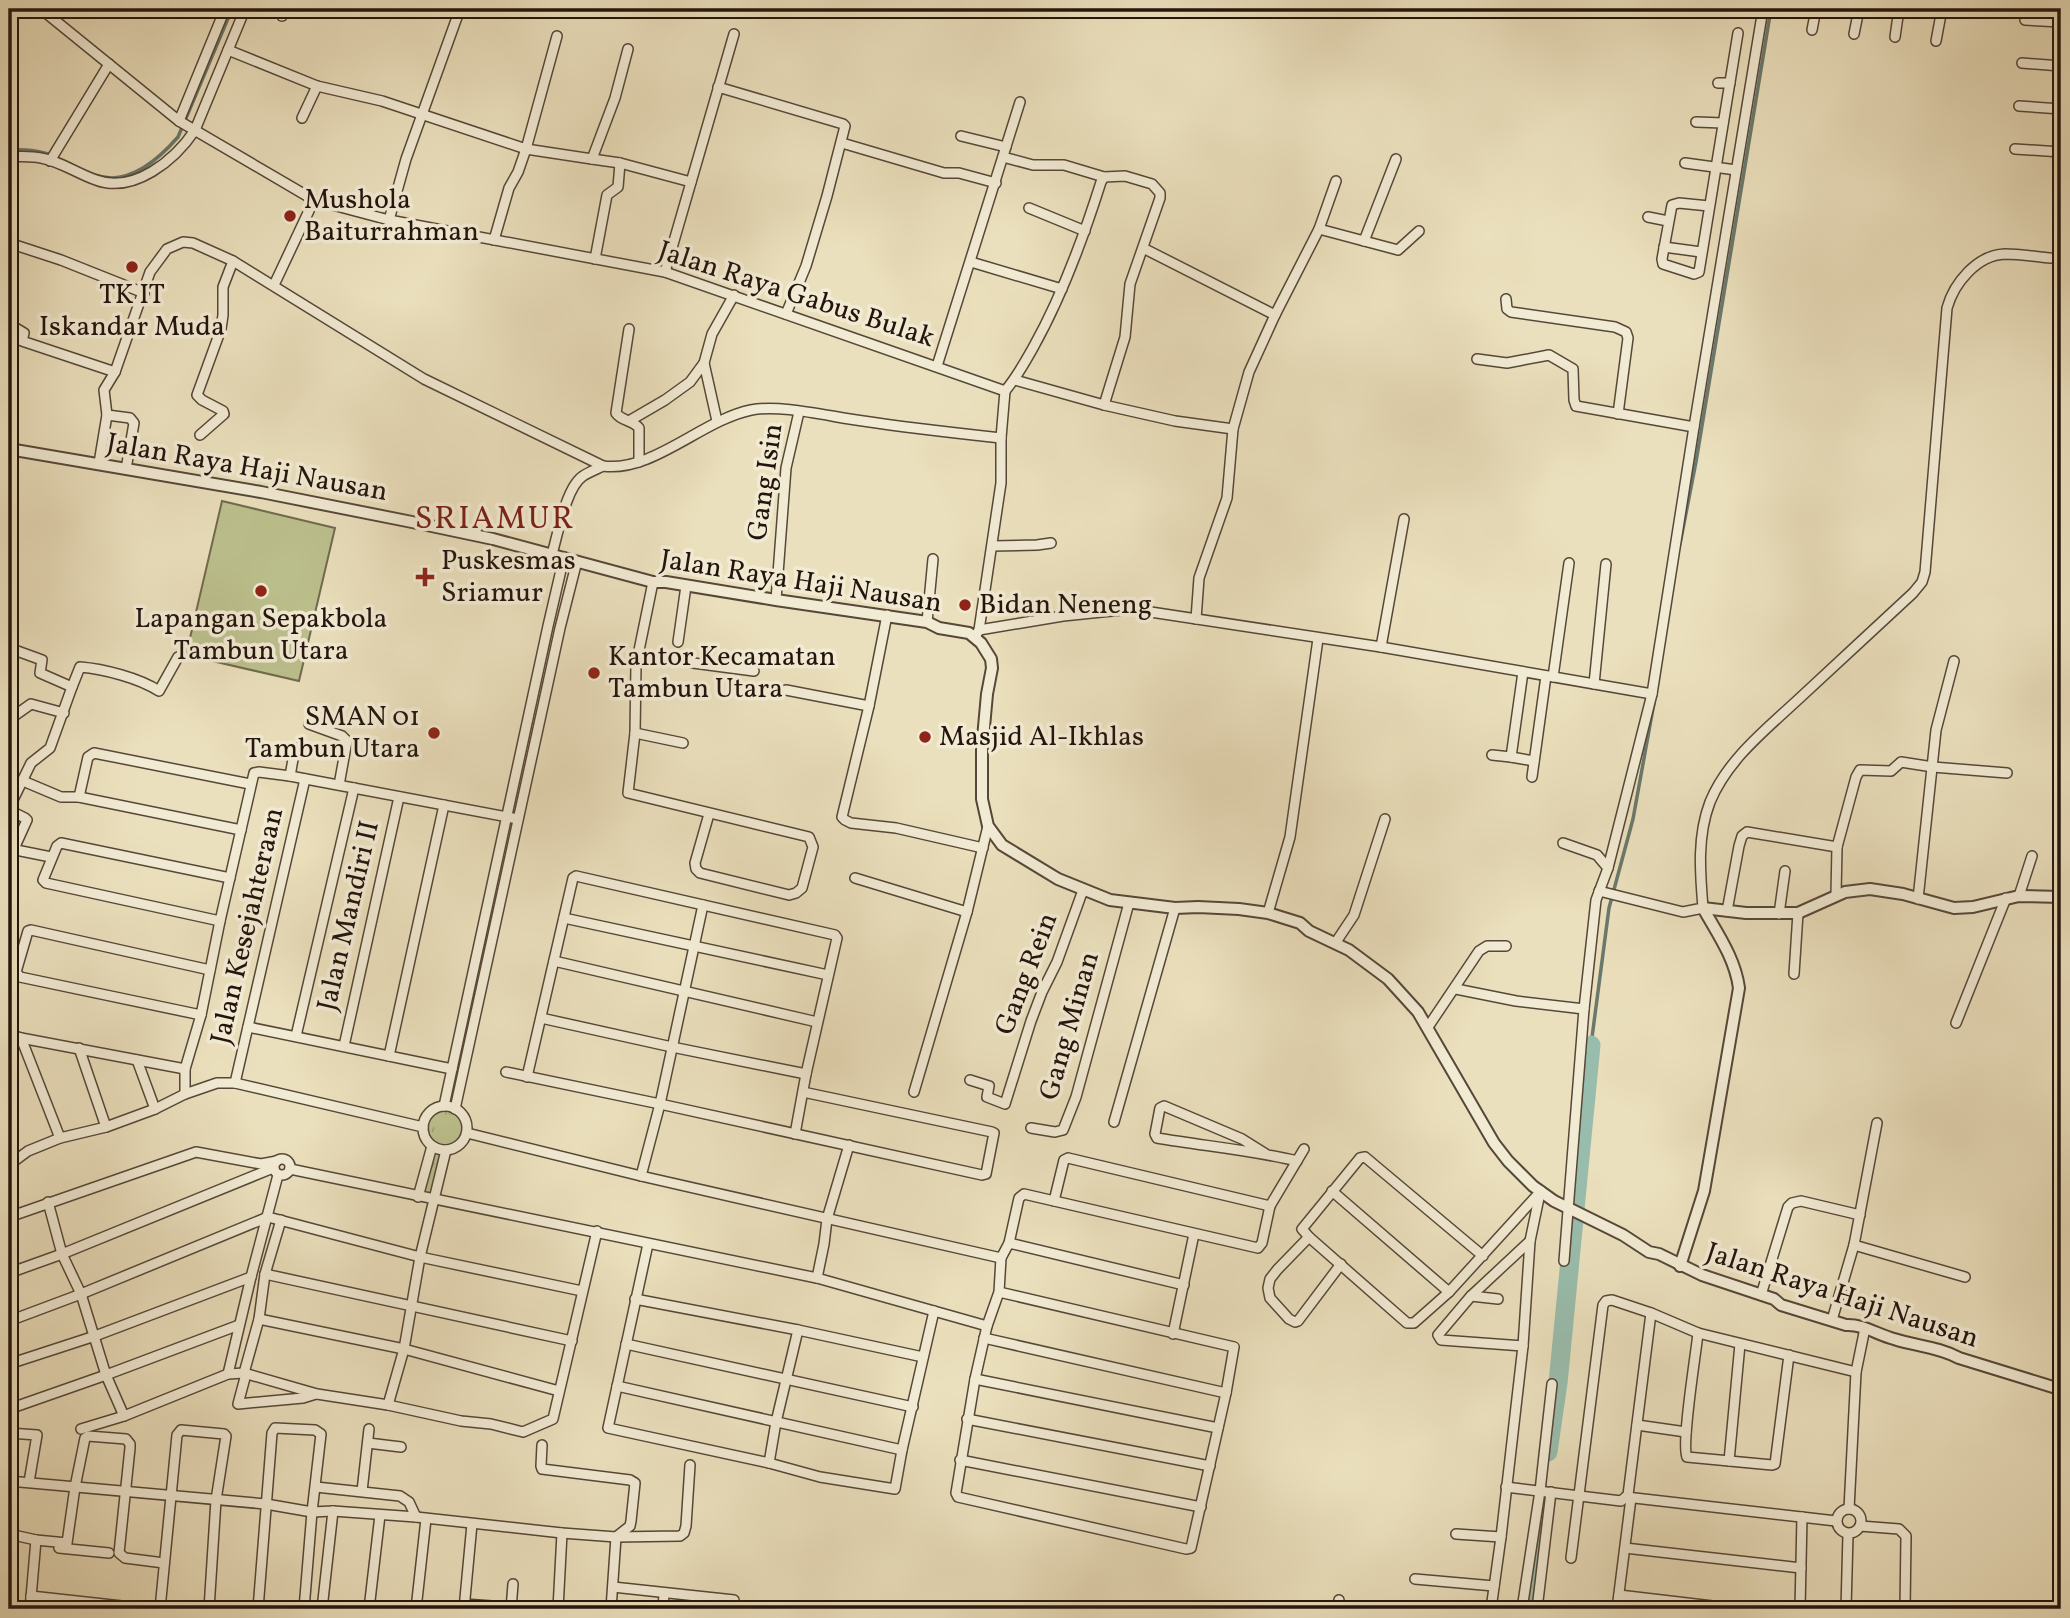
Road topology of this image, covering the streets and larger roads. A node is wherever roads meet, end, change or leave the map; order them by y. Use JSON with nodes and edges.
{"nodes":[{"id":1,"x":41,"y":9,"type":"edge"},
{"id":2,"x":225,"y":9,"type":"edge"},
{"id":3,"x":245,"y":9,"type":"edge"},
{"id":4,"x":460,"y":9,"type":"edge"},
{"id":5,"x":1763,"y":9,"type":"edge"},
{"id":6,"x":1816,"y":9,"type":"edge"},
{"id":7,"x":1859,"y":9,"type":"edge"},
{"id":8,"x":1899,"y":9,"type":"edge"},
{"id":9,"x":1942,"y":9,"type":"edge"},
{"id":10,"x":2025,"y":20,"type":"dead end"},
{"id":11,"x":2061,"y":22,"type":"edge"},
{"id":12,"x":1812,"y":30,"type":"dead end"},
{"id":13,"x":1738,"y":33,"type":"dead end"},
{"id":14,"x":734,"y":34,"type":"dead end"},
{"id":15,"x":1854,"y":34,"type":"dead end"},
{"id":16,"x":556,"y":36,"type":"dead end"},
{"id":17,"x":1895,"y":37,"type":"dead end"},
{"id":18,"x":1937,"y":41,"type":"dead end"},
{"id":19,"x":628,"y":49,"type":"dead end"},
{"id":20,"x":228,"y":50,"type":"junction"},
{"id":21,"x":9,"y":55,"type":"edge"},
{"id":22,"x":2022,"y":63,"type":"dead end"},
{"id":23,"x":109,"y":65,"type":"junction"},
{"id":24,"x":2061,"y":66,"type":"edge"},
{"id":25,"x":9,"y":68,"type":"edge"},
{"id":26,"x":1718,"y":83,"type":"dead end"},
{"id":27,"x":1730,"y":83,"type":"junction"},
{"id":28,"x":317,"y":86,"type":"junction"},
{"id":29,"x":718,"y":87,"type":"junction"},
{"id":30,"x":1020,"y":102,"type":"dead end"},
{"id":31,"x":2019,"y":106,"type":"dead end"},
{"id":32,"x":2061,"y":109,"type":"edge"},
{"id":33,"x":422,"y":115,"type":"junction"},
{"id":34,"x":302,"y":118,"type":"dead end"},
{"id":35,"x":179,"y":121,"type":"junction"},
{"id":36,"x":1696,"y":122,"type":"dead end"},
{"id":37,"x":1723,"y":123,"type":"junction"},
{"id":38,"x":195,"y":130,"type":"junction"},
{"id":39,"x":961,"y":136,"type":"dead end"},
{"id":40,"x":842,"y":143,"type":"junction"},
{"id":41,"x":1006,"y":147,"type":"junction"},
{"id":42,"x":526,"y":149,"type":"junction"},
{"id":43,"x":2015,"y":149,"type":"dead end"},
{"id":44,"x":2061,"y":152,"type":"edge"},
{"id":45,"x":9,"y":156,"type":"edge"},
{"id":46,"x":1003,"y":157,"type":"junction"},
{"id":47,"x":592,"y":159,"type":"junction"},
{"id":48,"x":1396,"y":159,"type":"dead end"},
{"id":49,"x":50,"y":161,"type":"junction"},
{"id":50,"x":620,"y":163,"type":"junction"},
{"id":51,"x":1685,"y":163,"type":"dead end"},
{"id":52,"x":1716,"y":167,"type":"junction"},
{"id":53,"x":1736,"y":170,"type":"junction"},
{"id":54,"x":1104,"y":177,"type":"junction"},
{"id":55,"x":1336,"y":181,"type":"dead end"},
{"id":56,"x":691,"y":182,"type":"junction"},
{"id":57,"x":996,"y":183,"type":"junction"},
{"id":58,"x":314,"y":200,"type":"junction"},
{"id":59,"x":1709,"y":206,"type":"junction"},
{"id":60,"x":1029,"y":208,"type":"dead end"},
{"id":61,"x":1648,"y":217,"type":"dead end"},
{"id":62,"x":389,"y":220,"type":"junction"},
{"id":63,"x":1668,"y":221,"type":"junction"},
{"id":64,"x":1319,"y":229,"type":"junction"},
{"id":65,"x":1086,"y":231,"type":"junction"},
{"id":66,"x":1419,"y":231,"type":"dead end"},
{"id":67,"x":494,"y":240,"type":"junction"},
{"id":68,"x":1364,"y":241,"type":"junction"},
{"id":69,"x":9,"y":243,"type":"edge"},
{"id":70,"x":1664,"y":247,"type":"junction"},
{"id":71,"x":1143,"y":248,"type":"junction"},
{"id":72,"x":1701,"y":252,"type":"junction"},
{"id":73,"x":595,"y":259,"type":"junction"},
{"id":74,"x":2061,"y":259,"type":"edge"},
{"id":75,"x":233,"y":261,"type":"junction"},
{"id":76,"x":971,"y":262,"type":"junction"},
{"id":77,"x":665,"y":272,"type":"junction"},
{"id":78,"x":274,"y":285,"type":"junction"},
{"id":79,"x":1062,"y":289,"type":"junction"},
{"id":80,"x":144,"y":293,"type":"junction"},
{"id":81,"x":734,"y":295,"type":"junction"},
{"id":82,"x":1506,"y":299,"type":"dead end"},
{"id":83,"x":786,"y":314,"type":"junction"},
{"id":84,"x":1275,"y":315,"type":"junction"},
{"id":85,"x":9,"y":324,"type":"edge"},
{"id":86,"x":629,"y":329,"type":"dead end"},
{"id":87,"x":1478,"y":359,"type":"dead end"},
{"id":88,"x":704,"y":363,"type":"junction"},
{"id":89,"x":937,"y":366,"type":"junction"},
{"id":90,"x":115,"y":372,"type":"junction"},
{"id":91,"x":1015,"y":380,"type":"junction"},
{"id":92,"x":1005,"y":391,"type":"junction"},
{"id":93,"x":1104,"y":405,"type":"junction"},
{"id":94,"x":799,"y":412,"type":"junction"},
{"id":95,"x":1618,"y":414,"type":"junction"},
{"id":96,"x":107,"y":415,"type":"junction"},
{"id":97,"x":629,"y":421,"type":"junction"},
{"id":98,"x":717,"y":421,"type":"junction"},
{"id":99,"x":1694,"y":426,"type":"junction"},
{"id":100,"x":1233,"y":429,"type":"junction"},
{"id":101,"x":200,"y":435,"type":"dead end"},
{"id":102,"x":1001,"y":438,"type":"junction"},
{"id":103,"x":9,"y":449,"type":"edge"},
{"id":104,"x":639,"y":462,"type":"junction"},
{"id":105,"x":99,"y":463,"type":"junction"},
{"id":106,"x":603,"y":466,"type":"junction"},
{"id":107,"x":126,"y":468,"type":"junction"},
{"id":108,"x":1404,"y":519,"type":"dead end"},
{"id":109,"x":1051,"y":543,"type":"dead end"},
{"id":110,"x":992,"y":546,"type":"junction"},
{"id":111,"x":552,"y":554,"type":"junction"},
{"id":112,"x":564,"y":557,"type":"junction"},
{"id":113,"x":933,"y":559,"type":"dead end"},
{"id":114,"x":578,"y":561,"type":"junction"},
{"id":115,"x":1569,"y":563,"type":"dead end"},
{"id":116,"x":1606,"y":564,"type":"dead end"},
{"id":117,"x":653,"y":582,"type":"junction"},
{"id":118,"x":686,"y":586,"type":"junction"},
{"id":119,"x":776,"y":600,"type":"junction"},
{"id":120,"x":887,"y":615,"type":"junction"},
{"id":121,"x":1196,"y":620,"type":"junction"},
{"id":122,"x":927,"y":622,"type":"junction"},
{"id":123,"x":548,"y":625,"type":"junction"},
{"id":124,"x":560,"y":628,"type":"junction"},
{"id":125,"x":977,"y":634,"type":"junction"},
{"id":126,"x":1318,"y":639,"type":"junction"},
{"id":127,"x":678,"y":642,"type":"dead end"},
{"id":128,"x":1381,"y":647,"type":"junction"},
{"id":129,"x":9,"y":648,"type":"edge"},
{"id":130,"x":178,"y":657,"type":"dead end"},
{"id":131,"x":638,"y":659,"type":"junction"},
{"id":132,"x":1954,"y":661,"type":"dead end"},
{"id":133,"x":754,"y":671,"type":"dead end"},
{"id":134,"x":1523,"y":671,"type":"junction"},
{"id":135,"x":1550,"y":676,"type":"junction"},
{"id":136,"x":1594,"y":684,"type":"junction"},
{"id":137,"x":72,"y":687,"type":"junction"},
{"id":138,"x":786,"y":690,"type":"dead end"},
{"id":139,"x":1652,"y":694,"type":"junction"},
{"id":140,"x":869,"y":706,"type":"junction"},
{"id":141,"x":64,"y":713,"type":"junction"},
{"id":142,"x":9,"y":714,"type":"edge"},
{"id":143,"x":309,"y":724,"type":"dead end"},
{"id":144,"x":635,"y":733,"type":"junction"},
{"id":145,"x":682,"y":743,"type":"dead end"},
{"id":146,"x":295,"y":748,"type":"dead end"},
{"id":147,"x":1492,"y":755,"type":"dead end"},
{"id":148,"x":1511,"y":757,"type":"junction"},
{"id":149,"x":1534,"y":761,"type":"junction"},
{"id":150,"x":1933,"y":767,"type":"junction"},
{"id":151,"x":2007,"y":773,"type":"dead end"},
{"id":152,"x":290,"y":776,"type":"junction"},
{"id":153,"x":1532,"y":777,"type":"dead end"},
{"id":154,"x":305,"y":779,"type":"junction"},
{"id":155,"x":23,"y":780,"type":"junction"},
{"id":156,"x":250,"y":784,"type":"junction"},
{"id":157,"x":339,"y":785,"type":"junction"},
{"id":158,"x":354,"y":788,"type":"junction"},
{"id":159,"x":79,"y":797,"type":"junction"},
{"id":160,"x":399,"y":797,"type":"junction"},
{"id":161,"x":444,"y":805,"type":"junction"},
{"id":162,"x":9,"y":809,"type":"edge"},
{"id":163,"x":709,"y":814,"type":"junction"},
{"id":164,"x":506,"y":817,"type":"junction"},
{"id":165,"x":518,"y":819,"type":"junction"},
{"id":166,"x":1385,"y":819,"type":"dead end"},
{"id":167,"x":988,"y":826,"type":"junction"},
{"id":168,"x":241,"y":830,"type":"junction"},
{"id":169,"x":1563,"y":843,"type":"dead end"},
{"id":170,"x":1837,"y":847,"type":"junction"},
{"id":171,"x":983,"y":848,"type":"junction"},
{"id":172,"x":13,"y":851,"type":"junction"},
{"id":173,"x":2032,"y":856,"type":"dead end"},
{"id":174,"x":51,"y":858,"type":"junction"},
{"id":175,"x":9,"y":865,"type":"edge"},
{"id":176,"x":1608,"y":868,"type":"junction"},
{"id":177,"x":1785,"y":871,"type":"dead end"},
{"id":178,"x":230,"y":878,"type":"junction"},
{"id":179,"x":855,"y":878,"type":"dead end"},
{"id":180,"x":1083,"y":890,"type":"junction"},
{"id":181,"x":1600,"y":891,"type":"junction"},
{"id":182,"x":1836,"y":895,"type":"junction"},
{"id":183,"x":2019,"y":896,"type":"junction"},
{"id":184,"x":2061,"y":897,"type":"edge"},
{"id":185,"x":2006,"y":898,"type":"junction"},
{"id":186,"x":1919,"y":899,"type":"junction"},
{"id":187,"x":1129,"y":903,"type":"junction"},
{"id":188,"x":703,"y":905,"type":"junction"},
{"id":189,"x":1175,"y":908,"type":"junction"},
{"id":190,"x":1703,"y":908,"type":"junction"},
{"id":191,"x":1727,"y":911,"type":"junction"},
{"id":192,"x":967,"y":912,"type":"junction"},
{"id":193,"x":1268,"y":913,"type":"junction"},
{"id":194,"x":1798,"y":913,"type":"junction"},
{"id":195,"x":1779,"y":914,"type":"junction"},
{"id":196,"x":564,"y":918,"type":"junction"},
{"id":197,"x":220,"y":921,"type":"junction"},
{"id":198,"x":1336,"y":942,"type":"junction"},
{"id":199,"x":694,"y":946,"type":"junction"},
{"id":200,"x":1506,"y":946,"type":"dead end"},
{"id":201,"x":477,"y":953,"type":"junction"},
{"id":202,"x":488,"y":956,"type":"junction"},
{"id":203,"x":554,"y":961,"type":"junction"},
{"id":204,"x":210,"y":970,"type":"junction"},
{"id":205,"x":1794,"y":974,"type":"dead end"},
{"id":206,"x":828,"y":975,"type":"junction"},
{"id":207,"x":1456,"y":989,"type":"junction"},
{"id":208,"x":684,"y":991,"type":"junction"},
{"id":209,"x":1584,"y":1009,"type":"junction"},
{"id":210,"x":201,"y":1015,"type":"junction"},
{"id":211,"x":541,"y":1018,"type":"junction"},
{"id":212,"x":817,"y":1022,"type":"junction"},
{"id":213,"x":1956,"y":1023,"type":"dead end"},
{"id":214,"x":248,"y":1027,"type":"junction"},
{"id":215,"x":1428,"y":1027,"type":"junction"},
{"id":216,"x":9,"y":1034,"type":"edge"},
{"id":217,"x":296,"y":1037,"type":"junction"},
{"id":218,"x":21,"y":1038,"type":"junction"},
{"id":219,"x":344,"y":1046,"type":"junction"},
{"id":220,"x":672,"y":1047,"type":"junction"},
{"id":221,"x":79,"y":1048,"type":"junction"},
{"id":222,"x":389,"y":1056,"type":"junction"},
{"id":223,"x":138,"y":1060,"type":"junction"},
{"id":224,"x":185,"y":1069,"type":"junction"},
{"id":225,"x":452,"y":1069,"type":"junction"},
{"id":226,"x":506,"y":1072,"type":"dead end"},
{"id":227,"x":806,"y":1074,"type":"junction"},
{"id":228,"x":527,"y":1077,"type":"junction"},
{"id":229,"x":970,"y":1080,"type":"dead end"},
{"id":230,"x":235,"y":1083,"type":"junction"},
{"id":231,"x":803,"y":1092,"type":"junction"},
{"id":232,"x":914,"y":1092,"type":"dead end"},
{"id":233,"x":185,"y":1094,"type":"junction"},
{"id":234,"x":660,"y":1104,"type":"junction"},
{"id":235,"x":444,"y":1106,"type":"junction"},
{"id":236,"x":155,"y":1108,"type":"junction"},
{"id":237,"x":455,"y":1109,"type":"junction"},
{"id":238,"x":1114,"y":1122,"type":"dead end"},
{"id":239,"x":1877,"y":1123,"type":"dead end"},
{"id":240,"x":106,"y":1127,"type":"junction"},
{"id":241,"x":423,"y":1127,"type":"junction"},
{"id":242,"x":1031,"y":1128,"type":"dead end"},
{"id":243,"x":467,"y":1133,"type":"junction"},
{"id":244,"x":795,"y":1133,"type":"junction"},
{"id":245,"x":60,"y":1138,"type":"junction"},
{"id":246,"x":849,"y":1145,"type":"junction"},
{"id":247,"x":432,"y":1146,"type":"junction"},
{"id":248,"x":1304,"y":1149,"type":"dead end"},
{"id":249,"x":446,"y":1150,"type":"junction"},
{"id":250,"x":1266,"y":1154,"type":"junction"},
{"id":251,"x":1297,"y":1161,"type":"junction"},
{"id":252,"x":10,"y":1163,"type":"edge"},
{"id":253,"x":276,"y":1168,"type":"junction"},
{"id":254,"x":290,"y":1168,"type":"junction"},
{"id":255,"x":641,"y":1177,"type":"junction"},
{"id":256,"x":1332,"y":1191,"type":"junction"},
{"id":257,"x":1541,"y":1191,"type":"junction"},
{"id":258,"x":418,"y":1197,"type":"junction"},
{"id":259,"x":435,"y":1200,"type":"junction"},
{"id":260,"x":1054,"y":1201,"type":"junction"},
{"id":261,"x":48,"y":1202,"type":"junction"},
{"id":262,"x":1270,"y":1206,"type":"junction"},
{"id":263,"x":1568,"y":1208,"type":"junction"},
{"id":264,"x":1860,"y":1215,"type":"junction"},
{"id":265,"x":9,"y":1217,"type":"edge"},
{"id":266,"x":268,"y":1217,"type":"junction"},
{"id":267,"x":827,"y":1219,"type":"junction"},
{"id":268,"x":281,"y":1220,"type":"junction"},
{"id":269,"x":597,"y":1231,"type":"junction"},
{"id":270,"x":1194,"y":1234,"type":"junction"},
{"id":271,"x":1309,"y":1237,"type":"junction"},
{"id":272,"x":1530,"y":1241,"type":"junction"},
{"id":273,"x":1009,"y":1243,"type":"junction"},
{"id":274,"x":648,"y":1244,"type":"junction"},
{"id":275,"x":1854,"y":1245,"type":"junction"},
{"id":276,"x":62,"y":1254,"type":"junction"},
{"id":277,"x":1483,"y":1256,"type":"junction"},
{"id":278,"x":420,"y":1257,"type":"junction"},
{"id":279,"x":1001,"y":1258,"type":"junction"},
{"id":280,"x":1564,"y":1261,"type":"dead end"},
{"id":281,"x":1340,"y":1264,"type":"junction"},
{"id":282,"x":1680,"y":1266,"type":"junction"},
{"id":283,"x":9,"y":1273,"type":"edge"},
{"id":284,"x":265,"y":1274,"type":"junction"},
{"id":285,"x":251,"y":1277,"type":"junction"},
{"id":286,"x":1965,"y":1277,"type":"dead end"},
{"id":287,"x":817,"y":1278,"type":"junction"},
{"id":288,"x":1184,"y":1284,"type":"junction"},
{"id":289,"x":582,"y":1291,"type":"junction"},
{"id":290,"x":999,"y":1292,"type":"junction"},
{"id":291,"x":1449,"y":1292,"type":"junction"},
{"id":292,"x":81,"y":1294,"type":"junction"},
{"id":293,"x":1761,"y":1295,"type":"junction"},
{"id":294,"x":1471,"y":1296,"type":"junction"},
{"id":295,"x":1498,"y":1299,"type":"dead end"},
{"id":296,"x":635,"y":1300,"type":"junction"},
{"id":297,"x":411,"y":1305,"type":"junction"},
{"id":298,"x":934,"y":1311,"type":"junction"},
{"id":299,"x":1651,"y":1313,"type":"junction"},
{"id":300,"x":259,"y":1319,"type":"junction"},
{"id":301,"x":1832,"y":1320,"type":"junction"},
{"id":302,"x":9,"y":1321,"type":"edge"},
{"id":303,"x":239,"y":1325,"type":"junction"},
{"id":304,"x":987,"y":1326,"type":"junction"},
{"id":305,"x":1865,"y":1328,"type":"junction"},
{"id":306,"x":798,"y":1330,"type":"junction"},
{"id":307,"x":1698,"y":1333,"type":"junction"},
{"id":308,"x":1173,"y":1334,"type":"junction"},
{"id":309,"x":94,"y":1336,"type":"junction"},
{"id":310,"x":984,"y":1338,"type":"junction"},
{"id":311,"x":572,"y":1341,"type":"junction"},
{"id":312,"x":626,"y":1344,"type":"junction"},
{"id":313,"x":1740,"y":1344,"type":"junction"},
{"id":314,"x":1523,"y":1346,"type":"junction"},
{"id":315,"x":404,"y":1349,"type":"junction"},
{"id":316,"x":1789,"y":1355,"type":"junction"},
{"id":317,"x":923,"y":1357,"type":"junction"},
{"id":318,"x":9,"y":1364,"type":"edge"},
{"id":319,"x":1856,"y":1372,"type":"junction"},
{"id":320,"x":245,"y":1373,"type":"junction"},
{"id":321,"x":228,"y":1374,"type":"junction"},
{"id":322,"x":106,"y":1375,"type":"junction"},
{"id":323,"x":788,"y":1379,"type":"junction"},
{"id":324,"x":975,"y":1379,"type":"junction"},
{"id":325,"x":1552,"y":1384,"type":"dead end"},
{"id":326,"x":617,"y":1386,"type":"junction"},
{"id":327,"x":2061,"y":1388,"type":"edge"},
{"id":328,"x":559,"y":1391,"type":"junction"},
{"id":329,"x":1226,"y":1393,"type":"junction"},
{"id":330,"x":317,"y":1394,"type":"junction"},
{"id":331,"x":388,"y":1405,"type":"junction"},
{"id":332,"x":913,"y":1407,"type":"junction"},
{"id":333,"x":9,"y":1409,"type":"edge"},
{"id":334,"x":124,"y":1416,"type":"junction"},
{"id":335,"x":967,"y":1419,"type":"junction"},
{"id":336,"x":776,"y":1422,"type":"junction"},
{"id":337,"x":1637,"y":1424,"type":"junction"},
{"id":338,"x":1218,"y":1428,"type":"junction"},
{"id":339,"x":81,"y":1429,"type":"dead end"},
{"id":340,"x":369,"y":1429,"type":"dead end"},
{"id":341,"x":1686,"y":1432,"type":"junction"},
{"id":342,"x":9,"y":1433,"type":"edge"},
{"id":343,"x":368,"y":1443,"type":"junction"},
{"id":344,"x":542,"y":1445,"type":"dead end"},
{"id":345,"x":401,"y":1447,"type":"dead end"},
{"id":346,"x":902,"y":1450,"type":"junction"},
{"id":347,"x":960,"y":1460,"type":"junction"},
{"id":348,"x":1729,"y":1461,"type":"junction"},
{"id":349,"x":769,"y":1463,"type":"junction"},
{"id":350,"x":690,"y":1465,"type":"dead end"},
{"id":351,"x":1210,"y":1466,"type":"junction"},
{"id":352,"x":9,"y":1481,"type":"edge"},
{"id":353,"x":29,"y":1482,"type":"junction"},
{"id":354,"x":75,"y":1487,"type":"junction"},
{"id":355,"x":316,"y":1487,"type":"junction"},
{"id":356,"x":1506,"y":1487,"type":"junction"},
{"id":357,"x":362,"y":1491,"type":"junction"},
{"id":358,"x":1540,"y":1491,"type":"junction"},
{"id":359,"x":126,"y":1493,"type":"junction"},
{"id":360,"x":1551,"y":1493,"type":"junction"},
{"id":361,"x":170,"y":1496,"type":"junction"},
{"id":362,"x":1579,"y":1496,"type":"junction"},
{"id":363,"x":1628,"y":1497,"type":"junction"},
{"id":364,"x":216,"y":1500,"type":"junction"},
{"id":365,"x":266,"y":1504,"type":"junction"},
{"id":366,"x":1201,"y":1507,"type":"junction"},
{"id":367,"x":1849,"y":1509,"type":"junction"},
{"id":368,"x":312,"y":1511,"type":"junction"},
{"id":369,"x":333,"y":1511,"type":"junction"},
{"id":370,"x":380,"y":1515,"type":"junction"},
{"id":371,"x":416,"y":1517,"type":"junction"},
{"id":372,"x":1802,"y":1517,"type":"junction"},
{"id":373,"x":426,"y":1520,"type":"junction"},
{"id":374,"x":1836,"y":1521,"type":"junction"},
{"id":375,"x":471,"y":1524,"type":"junction"},
{"id":376,"x":1860,"y":1526,"type":"junction"},
{"id":377,"x":562,"y":1533,"type":"junction"},
{"id":378,"x":9,"y":1534,"type":"edge"},
{"id":379,"x":1456,"y":1534,"type":"dead end"},
{"id":380,"x":1848,"y":1534,"type":"junction"},
{"id":381,"x":616,"y":1537,"type":"junction"},
{"id":382,"x":1501,"y":1537,"type":"junction"},
{"id":383,"x":36,"y":1543,"type":"junction"},
{"id":384,"x":1625,"y":1548,"type":"junction"},
{"id":385,"x":109,"y":1553,"type":"dead end"},
{"id":386,"x":1571,"y":1558,"type":"dead end"},
{"id":387,"x":164,"y":1563,"type":"junction"},
{"id":388,"x":1801,"y":1568,"type":"junction"},
{"id":389,"x":1415,"y":1579,"type":"dead end"},
{"id":390,"x":513,"y":1584,"type":"dead end"},
{"id":391,"x":1494,"y":1586,"type":"junction"},
{"id":392,"x":613,"y":1587,"type":"junction"},
{"id":393,"x":664,"y":1594,"type":"junction"},
{"id":394,"x":1619,"y":1595,"type":"junction"},
{"id":395,"x":31,"y":1596,"type":"junction"},
{"id":396,"x":734,"y":1600,"type":"dead end"},
{"id":397,"x":715,"y":1605,"type":"edge"},
{"id":398,"x":114,"y":1607,"type":"edge"},
{"id":399,"x":464,"y":1607,"type":"edge"},
{"id":400,"x":512,"y":1608,"type":"edge"},
{"id":401,"x":30,"y":1609,"type":"edge"},
{"id":402,"x":149,"y":1609,"type":"edge"},
{"id":403,"x":160,"y":1609,"type":"edge"},
{"id":404,"x":209,"y":1609,"type":"edge"},
{"id":405,"x":258,"y":1609,"type":"edge"},
{"id":406,"x":304,"y":1609,"type":"edge"},
{"id":407,"x":322,"y":1609,"type":"edge"},
{"id":408,"x":369,"y":1609,"type":"edge"},
{"id":409,"x":416,"y":1609,"type":"edge"},
{"id":410,"x":536,"y":1609,"type":"edge"},
{"id":411,"x":558,"y":1609,"type":"edge"},
{"id":412,"x":611,"y":1609,"type":"edge"},
{"id":413,"x":663,"y":1609,"type":"edge"},
{"id":414,"x":1491,"y":1609,"type":"edge"},
{"id":415,"x":1522,"y":1609,"type":"edge"},
{"id":416,"x":1537,"y":1609,"type":"edge"},
{"id":417,"x":1617,"y":1609,"type":"edge"},
{"id":418,"x":1738,"y":1609,"type":"edge"},
{"id":419,"x":1800,"y":1609,"type":"edge"},
{"id":420,"x":1846,"y":1609,"type":"edge"},
{"id":421,"x":1905,"y":1609,"type":"edge"}],
"edges":[{"from":1,"to":23,"type":"street","name":"Jalan Raya Gabus Bulak"},
{"from":2,"to":35,"type":"street"},
{"from":3,"to":20,"type":"street"},
{"from":4,"to":33,"type":"street"},
{"from":5,"to":53,"type":"street"},
{"from":6,"to":12,"type":"street"},
{"from":7,"to":15,"type":"street"},
{"from":8,"to":17,"type":"street"},
{"from":9,"to":18,"type":"street"},
{"from":10,"to":11,"type":"street"},
{"from":13,"to":27,"type":"street"},
{"from":14,"to":29,"type":"street"},
{"from":16,"to":42,"type":"street"},
{"from":19,"to":47,"type":"street"},
{"from":20,"to":28,"type":"street"},
{"from":20,"to":38,"type":"street"},
{"from":21,"to":25,"type":"street"},
{"from":22,"to":24,"type":"street"},
{"from":23,"to":35,"type":"street","name":"Jalan Raya Gabus Bulak"},
{"from":23,"to":49,"type":"street"},
{"from":26,"to":27,"type":"street"},
{"from":27,"to":37,"type":"street"},
{"from":28,"to":33,"type":"street"},
{"from":28,"to":34,"type":"street"},
{"from":29,"to":40,"type":"street"},
{"from":29,"to":56,"type":"street"},
{"from":30,"to":41,"type":"street"},
{"from":31,"to":32,"type":"street"},
{"from":33,"to":42,"type":"street"},
{"from":33,"to":62,"type":"street"},
{"from":35,"to":38,"type":"street","name":"Jalan Raya Gabus Bulak"},
{"from":36,"to":37,"type":"street"},
{"from":37,"to":52,"type":"street"},
{"from":38,"to":49,"type":"street"},
{"from":38,"to":58,"type":"street","name":"Jalan Raya Gabus Bulak"},
{"from":39,"to":41,"type":"street"},
{"from":40,"to":57,"type":"street"},
{"from":40,"to":83,"type":"street"},
{"from":41,"to":46,"type":"street"},
{"from":42,"to":47,"type":"street"},
{"from":42,"to":67,"type":"street"},
{"from":43,"to":44,"type":"street"},
{"from":45,"to":49,"type":"street"},
{"from":46,"to":54,"type":"street"},
{"from":46,"to":57,"type":"street"},
{"from":47,"to":50,"type":"street"},
{"from":48,"to":68,"type":"street"},
{"from":50,"to":56,"type":"street"},
{"from":50,"to":73,"type":"street"},
{"from":51,"to":52,"type":"street"},
{"from":52,"to":53,"type":"street"},
{"from":52,"to":59,"type":"street"},
{"from":53,"to":99,"type":"street"},
{"from":54,"to":65,"type":"street"},
{"from":54,"to":71,"type":"street"},
{"from":55,"to":64,"type":"street"},
{"from":56,"to":77,"type":"street"},
{"from":57,"to":76,"type":"street"},
{"from":58,"to":62,"type":"street","name":"Jalan Raya Gabus Bulak"},
{"from":58,"to":78,"type":"street"},
{"from":59,"to":63,"type":"street"},
{"from":59,"to":72,"type":"street"},
{"from":60,"to":65,"type":"street"},
{"from":61,"to":63,"type":"street"},
{"from":62,"to":67,"type":"street","name":"Jalan Raya Gabus Bulak"},
{"from":63,"to":70,"type":"street"},
{"from":64,"to":68,"type":"street"},
{"from":64,"to":84,"type":"street"},
{"from":65,"to":79,"type":"street"},
{"from":66,"to":68,"type":"street"},
{"from":67,"to":73,"type":"street","name":"Jalan Raya Gabus Bulak"},
{"from":69,"to":80,"type":"street"},
{"from":70,"to":72,"type":"street"},
{"from":70,"to":72,"type":"street"},
{"from":71,"to":84,"type":"street"},
{"from":71,"to":93,"type":"street"},
{"from":73,"to":77,"type":"street","name":"Jalan Raya Gabus Bulak"},
{"from":74,"to":190,"type":"street"},
{"from":75,"to":78,"type":"street"},
{"from":75,"to":80,"type":"street"},
{"from":75,"to":101,"type":"street"},
{"from":76,"to":79,"type":"street"},
{"from":76,"to":89,"type":"street"},
{"from":77,"to":81,"type":"street","name":"Jalan Raya Gabus Bulak"},
{"from":78,"to":106,"type":"street"},
{"from":79,"to":91,"type":"street"},
{"from":80,"to":90,"type":"street"},
{"from":81,"to":83,"type":"street","name":"Jalan Raya Gabus Bulak"},
{"from":81,"to":88,"type":"street"},
{"from":82,"to":95,"type":"street"},
{"from":83,"to":89,"type":"street","name":"Jalan Raya Gabus Bulak"},
{"from":84,"to":100,"type":"street"},
{"from":85,"to":90,"type":"street"},
{"from":86,"to":97,"type":"street"},
{"from":87,"to":95,"type":"street"},
{"from":88,"to":97,"type":"street"},
{"from":88,"to":98,"type":"street"},
{"from":89,"to":92,"type":"street","name":"Jalan Raya Gabus Bulak"},
{"from":90,"to":96,"type":"street"},
{"from":91,"to":92,"type":"street"},
{"from":91,"to":93,"type":"street"},
{"from":92,"to":102,"type":"street"},
{"from":93,"to":100,"type":"street"},
{"from":94,"to":98,"type":"street"},
{"from":94,"to":102,"type":"street"},
{"from":94,"to":119,"type":"street","name":"Gang Isin"},
{"from":95,"to":99,"type":"street"},
{"from":96,"to":105,"type":"street"},
{"from":96,"to":107,"type":"street"},
{"from":97,"to":104,"type":"street"},
{"from":98,"to":104,"type":"street"},
{"from":99,"to":139,"type":"street"},
{"from":100,"to":121,"type":"street"},
{"from":102,"to":110,"type":"street"},
{"from":103,"to":105,"type":"street","name":"Jalan Raya Haji Nausan"},
{"from":104,"to":106,"type":"street"},
{"from":105,"to":107,"type":"street","name":"Jalan Raya Haji Nausan"},
{"from":106,"to":111,"type":"street"},
{"from":107,"to":111,"type":"street","name":"Jalan Raya Haji Nausan"},
{"from":108,"to":128,"type":"street"},
{"from":109,"to":110,"type":"street"},
{"from":110,"to":125,"type":"street"},
{"from":111,"to":112,"type":"street","name":"Jalan Raya Haji Nausan"},
{"from":112,"to":114,"type":"street","name":"Jalan Raya Haji Nausan"},
{"from":112,"to":123,"type":"street"},
{"from":113,"to":122,"type":"street"},
{"from":114,"to":117,"type":"street","name":"Jalan Raya Haji Nausan"},
{"from":114,"to":124,"type":"street"},
{"from":115,"to":135,"type":"street"},
{"from":116,"to":136,"type":"street"},
{"from":117,"to":118,"type":"street","name":"Jalan Raya Haji Nausan"},
{"from":117,"to":131,"type":"street"},
{"from":118,"to":119,"type":"street","name":"Jalan Raya Haji Nausan"},
{"from":118,"to":127,"type":"street"},
{"from":119,"to":120,"type":"street","name":"Jalan Raya Haji Nausan"},
{"from":120,"to":122,"type":"street","name":"Jalan Raya Haji Nausan"},
{"from":120,"to":140,"type":"street"},
{"from":121,"to":125,"type":"street"},
{"from":121,"to":126,"type":"street"},
{"from":122,"to":125,"type":"street","name":"Jalan Raya Haji Nausan"},
{"from":123,"to":124,"type":"street"},
{"from":123,"to":164,"type":"street"},
{"from":124,"to":165,"type":"street"},
{"from":125,"to":167,"type":"street","name":"Jalan Raya Haji Nausan"},
{"from":126,"to":128,"type":"street"},
{"from":126,"to":193,"type":"street"},
{"from":128,"to":134,"type":"street"},
{"from":129,"to":137,"type":"street"},
{"from":130,"to":137,"type":"street"},
{"from":131,"to":133,"type":"street"},
{"from":131,"to":144,"type":"street"},
{"from":132,"to":150,"type":"street"},
{"from":134,"to":135,"type":"street"},
{"from":134,"to":148,"type":"street"},
{"from":135,"to":136,"type":"street"},
{"from":135,"to":149,"type":"street"},
{"from":136,"to":139,"type":"street"},
{"from":137,"to":141,"type":"street"},
{"from":138,"to":140,"type":"street"},
{"from":139,"to":176,"type":"street"},
{"from":140,"to":171,"type":"street"},
{"from":141,"to":142,"type":"street"},
{"from":141,"to":155,"type":"street"},
{"from":143,"to":157,"type":"street"},
{"from":144,"to":145,"type":"street"},
{"from":144,"to":163,"type":"street"},
{"from":146,"to":152,"type":"street"},
{"from":147,"to":148,"type":"street"},
{"from":148,"to":149,"type":"street"},
{"from":149,"to":153,"type":"street"},
{"from":150,"to":151,"type":"street"},
{"from":150,"to":170,"type":"street"},
{"from":150,"to":186,"type":"street"},
{"from":152,"to":154,"type":"street"},
{"from":152,"to":156,"type":"street"},
{"from":154,"to":157,"type":"street"},
{"from":154,"to":214,"type":"street","name":"Jalan Kesejahteraan"},
{"from":155,"to":159,"type":"street"},
{"from":155,"to":162,"type":"street"},
{"from":156,"to":159,"type":"street"},
{"from":156,"to":168,"type":"street"},
{"from":157,"to":158,"type":"street"},
{"from":158,"to":160,"type":"street"},
{"from":158,"to":217,"type":"street"},
{"from":159,"to":168,"type":"street"},
{"from":160,"to":161,"type":"street"},
{"from":160,"to":219,"type":"street","name":"Jalan Mandiri II"},
{"from":161,"to":164,"type":"street"},
{"from":161,"to":222,"type":"street"},
{"from":162,"to":172,"type":"street"},
{"from":163,"to":163,"type":"street"},
{"from":164,"to":165,"type":"street"},
{"from":164,"to":201,"type":"street"},
{"from":165,"to":202,"type":"street"},
{"from":166,"to":198,"type":"street"},
{"from":167,"to":171,"type":"street"},
{"from":167,"to":180,"type":"street","name":"Jalan Raya Haji Nausan"},
{"from":168,"to":178,"type":"street"},
{"from":169,"to":176,"type":"street"},
{"from":170,"to":182,"type":"street"},
{"from":170,"to":191,"type":"street"},
{"from":171,"to":192,"type":"street"},
{"from":172,"to":174,"type":"street"},
{"from":172,"to":175,"type":"street"},
{"from":173,"to":183,"type":"street"},
{"from":174,"to":178,"type":"street"},
{"from":174,"to":197,"type":"street"},
{"from":176,"to":181,"type":"street"},
{"from":177,"to":195,"type":"street"},
{"from":178,"to":197,"type":"street"},
{"from":179,"to":192,"type":"street"},
{"from":180,"to":187,"type":"street","name":"Jalan Raya Haji Nausan"},
{"from":180,"to":229,"type":"street","name":"Gang Rein"},
{"from":181,"to":190,"type":"street"},
{"from":181,"to":209,"type":"street"},
{"from":182,"to":186,"type":"street"},
{"from":182,"to":194,"type":"street"},
{"from":183,"to":184,"type":"street"},
{"from":183,"to":185,"type":"street"},
{"from":185,"to":186,"type":"street"},
{"from":185,"to":213,"type":"street"},
{"from":187,"to":189,"type":"street","name":"Jalan Raya Haji Nausan"},
{"from":187,"to":242,"type":"street","name":"Gang Minan"},
{"from":188,"to":196,"type":"street"},
{"from":188,"to":199,"type":"street"},
{"from":188,"to":206,"type":"street"},
{"from":189,"to":193,"type":"street","name":"Jalan Raya Haji Nausan"},
{"from":189,"to":238,"type":"street"},
{"from":190,"to":191,"type":"street"},
{"from":190,"to":282,"type":"street"},
{"from":191,"to":195,"type":"street"},
{"from":192,"to":232,"type":"street"},
{"from":193,"to":198,"type":"street","name":"Jalan Raya Haji Nausan"},
{"from":194,"to":195,"type":"street"},
{"from":194,"to":205,"type":"street"},
{"from":196,"to":199,"type":"street"},
{"from":196,"to":203,"type":"street"},
{"from":197,"to":204,"type":"street"},
{"from":198,"to":215,"type":"street","name":"Jalan Raya Haji Nausan"},
{"from":199,"to":206,"type":"street"},
{"from":199,"to":208,"type":"street"},
{"from":200,"to":207,"type":"street"},
{"from":201,"to":202,"type":"street"},
{"from":201,"to":225,"type":"street"},
{"from":202,"to":237,"type":"street"},
{"from":203,"to":208,"type":"street"},
{"from":203,"to":211,"type":"street"},
{"from":204,"to":210,"type":"street"},
{"from":204,"to":210,"type":"street"},
{"from":206,"to":212,"type":"street"},
{"from":207,"to":209,"type":"street"},
{"from":207,"to":215,"type":"street"},
{"from":208,"to":212,"type":"street"},
{"from":208,"to":220,"type":"street"},
{"from":209,"to":263,"type":"street"},
{"from":210,"to":224,"type":"street"},
{"from":211,"to":220,"type":"street"},
{"from":211,"to":228,"type":"street"},
{"from":212,"to":227,"type":"street"},
{"from":214,"to":217,"type":"street"},
{"from":214,"to":230,"type":"street","name":"Jalan Kesejahteraan"},
{"from":215,"to":257,"type":"street","name":"Jalan Raya Haji Nausan"},
{"from":216,"to":218,"type":"street"},
{"from":217,"to":219,"type":"street"},
{"from":218,"to":221,"type":"street"},
{"from":218,"to":245,"type":"street"},
{"from":219,"to":222,"type":"street"},
{"from":220,"to":227,"type":"street"},
{"from":220,"to":234,"type":"street"},
{"from":221,"to":223,"type":"street"},
{"from":221,"to":240,"type":"street"},
{"from":222,"to":225,"type":"street"},
{"from":223,"to":224,"type":"street"},
{"from":223,"to":236,"type":"street"},
{"from":224,"to":233,"type":"street"},
{"from":225,"to":235,"type":"street"},
{"from":226,"to":228,"type":"street"},
{"from":227,"to":231,"type":"street"},
{"from":228,"to":234,"type":"street"},
{"from":230,"to":233,"type":"street"},
{"from":230,"to":241,"type":"street"},
{"from":231,"to":244,"type":"street"},
{"from":231,"to":246,"type":"street"},
{"from":233,"to":236,"type":"street"},
{"from":234,"to":244,"type":"street"},
{"from":234,"to":255,"type":"street"},
{"from":235,"to":237,"type":"street"},
{"from":235,"to":241,"type":"street"},
{"from":236,"to":240,"type":"street"},
{"from":237,"to":243,"type":"street"},
{"from":239,"to":264,"type":"street"},
{"from":240,"to":245,"type":"street"},
{"from":241,"to":247,"type":"street"},
{"from":243,"to":249,"type":"street"},
{"from":243,"to":255,"type":"street"},
{"from":244,"to":246,"type":"street"},
{"from":245,"to":252,"type":"street"},
{"from":246,"to":267,"type":"street"},
{"from":247,"to":249,"type":"street"},
{"from":247,"to":258,"type":"street"},
{"from":248,"to":251,"type":"street"},
{"from":249,"to":259,"type":"street"},
{"from":250,"to":250,"type":"street"},
{"from":250,"to":251,"type":"street"},
{"from":251,"to":262,"type":"street"},
{"from":253,"to":254,"type":"street"},
{"from":253,"to":254,"type":"street"},
{"from":253,"to":261,"type":"street"},
{"from":253,"to":266,"type":"street"},
{"from":253,"to":276,"type":"street"},
{"from":254,"to":258,"type":"street"},
{"from":255,"to":267,"type":"street"},
{"from":256,"to":271,"type":"street"},
{"from":256,"to":277,"type":"street"},
{"from":256,"to":291,"type":"street"},
{"from":257,"to":263,"type":"street","name":"Jalan Raya Haji Nausan"},
{"from":257,"to":272,"type":"street"},
{"from":257,"to":277,"type":"street"},
{"from":258,"to":259,"type":"street"},
{"from":259,"to":269,"type":"street"},
{"from":259,"to":278,"type":"street"},
{"from":260,"to":262,"type":"street"},
{"from":260,"to":270,"type":"street"},
{"from":260,"to":273,"type":"street"},
{"from":261,"to":265,"type":"street"},
{"from":261,"to":276,"type":"street"},
{"from":262,"to":270,"type":"street"},
{"from":263,"to":280,"type":"street"},
{"from":263,"to":282,"type":"street","name":"Jalan Raya Haji Nausan"},
{"from":264,"to":275,"type":"street"},
{"from":264,"to":293,"type":"street"},
{"from":266,"to":268,"type":"street"},
{"from":266,"to":285,"type":"street"},
{"from":266,"to":292,"type":"street"},
{"from":267,"to":279,"type":"street"},
{"from":267,"to":287,"type":"street"},
{"from":268,"to":278,"type":"street"},
{"from":268,"to":284,"type":"street"},
{"from":269,"to":274,"type":"street"},
{"from":269,"to":289,"type":"street"},
{"from":270,"to":288,"type":"street"},
{"from":271,"to":281,"type":"street"},
{"from":271,"to":281,"type":"street"},
{"from":272,"to":294,"type":"street"},
{"from":272,"to":314,"type":"street"},
{"from":273,"to":279,"type":"street"},
{"from":273,"to":288,"type":"street"},
{"from":274,"to":287,"type":"street"},
{"from":274,"to":296,"type":"street"},
{"from":275,"to":286,"type":"street"},
{"from":275,"to":301,"type":"street"},
{"from":276,"to":283,"type":"street"},
{"from":276,"to":292,"type":"street"},
{"from":277,"to":291,"type":"street"},
{"from":278,"to":289,"type":"street"},
{"from":278,"to":297,"type":"street"},
{"from":279,"to":290,"type":"street"},
{"from":281,"to":291,"type":"street"},
{"from":282,"to":293,"type":"street","name":"Jalan Raya Haji Nausan"},
{"from":284,"to":297,"type":"street"},
{"from":284,"to":300,"type":"street"},
{"from":285,"to":303,"type":"street"},
{"from":285,"to":309,"type":"street"},
{"from":287,"to":298,"type":"street"},
{"from":288,"to":308,"type":"street"},
{"from":289,"to":311,"type":"street"},
{"from":290,"to":304,"type":"street"},
{"from":290,"to":308,"type":"street"},
{"from":292,"to":302,"type":"street"},
{"from":292,"to":309,"type":"street"},
{"from":293,"to":301,"type":"street","name":"Jalan Raya Haji Nausan"},
{"from":294,"to":295,"type":"street"},
{"from":294,"to":314,"type":"street"},
{"from":296,"to":306,"type":"street"},
{"from":296,"to":312,"type":"street"},
{"from":297,"to":311,"type":"street"},
{"from":297,"to":315,"type":"street"},
{"from":298,"to":304,"type":"street"},
{"from":298,"to":317,"type":"street"},
{"from":299,"to":307,"type":"street"},
{"from":299,"to":337,"type":"street"},
{"from":299,"to":362,"type":"street"},
{"from":300,"to":315,"type":"street"},
{"from":300,"to":320,"type":"street"},
{"from":301,"to":305,"type":"street","name":"Jalan Raya Haji Nausan"},
{"from":303,"to":321,"type":"street"},
{"from":303,"to":322,"type":"street"},
{"from":304,"to":310,"type":"street"},
{"from":305,"to":319,"type":"street"},
{"from":305,"to":327,"type":"street","name":"Jalan Raya Haji Nausan"},
{"from":306,"to":317,"type":"street"},
{"from":306,"to":323,"type":"street"},
{"from":307,"to":313,"type":"street"},
{"from":307,"to":341,"type":"street"},
{"from":308,"to":329,"type":"street"},
{"from":309,"to":318,"type":"street"},
{"from":309,"to":322,"type":"street"},
{"from":310,"to":324,"type":"street"},
{"from":310,"to":329,"type":"street"},
{"from":311,"to":328,"type":"street"},
{"from":312,"to":323,"type":"street"},
{"from":312,"to":326,"type":"street"},
{"from":313,"to":316,"type":"street"},
{"from":313,"to":348,"type":"street"},
{"from":314,"to":356,"type":"street"},
{"from":315,"to":328,"type":"street"},
{"from":315,"to":331,"type":"street"},
{"from":316,"to":319,"type":"street"},
{"from":316,"to":348,"type":"street"},
{"from":317,"to":332,"type":"street"},
{"from":319,"to":367,"type":"street"},
{"from":320,"to":321,"type":"street"},
{"from":320,"to":330,"type":"street"},
{"from":320,"to":330,"type":"street"},
{"from":321,"to":334,"type":"street"},
{"from":322,"to":333,"type":"street"},
{"from":322,"to":334,"type":"street"},
{"from":323,"to":332,"type":"street"},
{"from":323,"to":336,"type":"street"},
{"from":324,"to":335,"type":"street"},
{"from":324,"to":338,"type":"street"},
{"from":325,"to":358,"type":"street"},
{"from":326,"to":336,"type":"street"},
{"from":326,"to":349,"type":"street"},
{"from":328,"to":331,"type":"street"},
{"from":329,"to":338,"type":"street"},
{"from":330,"to":331,"type":"street"},
{"from":332,"to":346,"type":"street"},
{"from":334,"to":339,"type":"street"},
{"from":335,"to":347,"type":"street"},
{"from":335,"to":351,"type":"street"},
{"from":336,"to":346,"type":"street"},
{"from":336,"to":349,"type":"street"},
{"from":337,"to":341,"type":"street"},
{"from":337,"to":363,"type":"street"},
{"from":338,"to":351,"type":"street"},
{"from":340,"to":343,"type":"street"},
{"from":341,"to":348,"type":"street"},
{"from":342,"to":353,"type":"street"},
{"from":343,"to":345,"type":"street"},
{"from":343,"to":357,"type":"street"},
{"from":344,"to":381,"type":"street"},
{"from":346,"to":349,"type":"street"},
{"from":347,"to":366,"type":"street"},
{"from":347,"to":366,"type":"street"},
{"from":350,"to":381,"type":"street"},
{"from":351,"to":366,"type":"street"},
{"from":352,"to":353,"type":"street"},
{"from":353,"to":354,"type":"street"},
{"from":354,"to":359,"type":"street"},
{"from":354,"to":359,"type":"street"},
{"from":354,"to":383,"type":"street"},
{"from":355,"to":357,"type":"street"},
{"from":355,"to":365,"type":"street"},
{"from":355,"to":368,"type":"street"},
{"from":356,"to":358,"type":"street"},
{"from":356,"to":382,"type":"street"},
{"from":357,"to":371,"type":"street"},
{"from":358,"to":360,"type":"street"},
{"from":358,"to":415,"type":"street"},
{"from":359,"to":361,"type":"street"},
{"from":359,"to":387,"type":"street"},
{"from":360,"to":362,"type":"street"},
{"from":360,"to":416,"type":"street"},
{"from":361,"to":364,"type":"street"},
{"from":361,"to":364,"type":"street"},
{"from":361,"to":387,"type":"street"},
{"from":362,"to":363,"type":"street"},
{"from":362,"to":386,"type":"street"},
{"from":363,"to":372,"type":"street"},
{"from":363,"to":384,"type":"street"},
{"from":364,"to":365,"type":"street"},
{"from":364,"to":404,"type":"street"},
{"from":365,"to":368,"type":"street"},
{"from":365,"to":405,"type":"street"},
{"from":367,"to":374,"type":"street"},
{"from":367,"to":376,"type":"street"},
{"from":368,"to":369,"type":"street"},
{"from":368,"to":406,"type":"street"},
{"from":369,"to":370,"type":"street"},
{"from":369,"to":407,"type":"street"},
{"from":370,"to":371,"type":"street"},
{"from":370,"to":408,"type":"street"},
{"from":371,"to":373,"type":"street"},
{"from":372,"to":374,"type":"street"},
{"from":372,"to":388,"type":"street"},
{"from":373,"to":375,"type":"street"},
{"from":373,"to":409,"type":"street"},
{"from":374,"to":380,"type":"street"},
{"from":375,"to":377,"type":"street"},
{"from":375,"to":399,"type":"street"},
{"from":376,"to":380,"type":"street"},
{"from":376,"to":421,"type":"street"},
{"from":377,"to":381,"type":"street"},
{"from":377,"to":411,"type":"street"},
{"from":378,"to":383,"type":"street"},
{"from":379,"to":382,"type":"street"},
{"from":380,"to":420,"type":"street"},
{"from":381,"to":392,"type":"street"},
{"from":382,"to":391,"type":"street"},
{"from":383,"to":385,"type":"street"},
{"from":383,"to":395,"type":"street"},
{"from":384,"to":388,"type":"street"},
{"from":384,"to":394,"type":"street"},
{"from":387,"to":403,"type":"street"},
{"from":388,"to":419,"type":"street"},
{"from":389,"to":391,"type":"street"},
{"from":390,"to":400,"type":"street"},
{"from":391,"to":414,"type":"street"},
{"from":392,"to":393,"type":"street"},
{"from":392,"to":412,"type":"street"},
{"from":393,"to":397,"type":"street"},
{"from":393,"to":413,"type":"street"},
{"from":394,"to":417,"type":"street"},
{"from":394,"to":418,"type":"street"},
{"from":395,"to":398,"type":"street"},
{"from":395,"to":401,"type":"street"},
{"from":396,"to":397,"type":"street"},
{"from":398,"to":402,"type":"street"},
{"from":399,"to":400,"type":"street"},
{"from":400,"to":410,"type":"street"}]}
